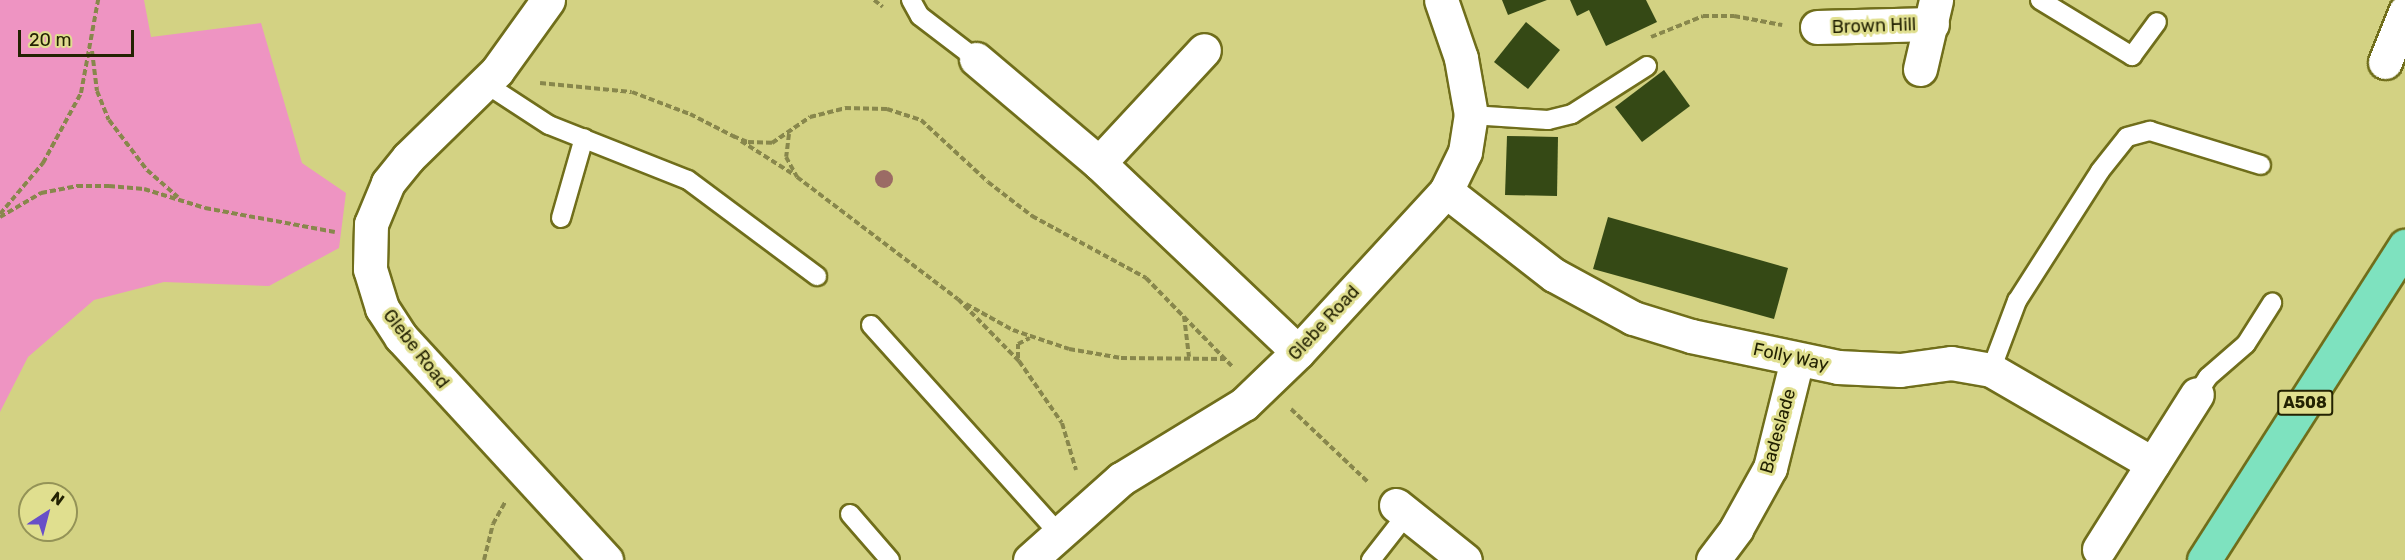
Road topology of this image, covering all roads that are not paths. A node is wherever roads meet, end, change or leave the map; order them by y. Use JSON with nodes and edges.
{"nodes":[{"id":1,"x":548,"y":0,"type":"edge"},
{"id":2,"x":911,"y":0,"type":"edge"},
{"id":3,"x":1441,"y":0,"type":"edge"},
{"id":4,"x":2040,"y":0,"type":"edge"},
{"id":5,"x":1934,"y":12,"type":"edge"},
{"id":6,"x":2405,"y":12,"type":"edge"},
{"id":7,"x":2157,"y":22,"type":"dead end"},
{"id":8,"x":1817,"y":27,"type":"dead end"},
{"id":9,"x":1204,"y":50,"type":"dead end"},
{"id":10,"x":976,"y":59,"type":"joint"},
{"id":11,"x":2385,"y":62,"type":"dead end"},
{"id":12,"x":1647,"y":66,"type":"dead end"},
{"id":13,"x":1920,"y":69,"type":"dead end"},
{"id":14,"x":492,"y":77,"type":"junction"},
{"id":15,"x":1471,"y":115,"type":"junction"},
{"id":16,"x":584,"y":138,"type":"junction"},
{"id":17,"x":1099,"y":163,"type":"junction"},
{"id":18,"x":2261,"y":165,"type":"dead end"},
{"id":19,"x":1446,"y":192,"type":"junction"},
{"id":20,"x":561,"y":218,"type":"dead end"},
{"id":21,"x":2405,"y":246,"type":"edge"},
{"id":22,"x":817,"y":276,"type":"dead end"},
{"id":23,"x":2272,"y":303,"type":"dead end"},
{"id":24,"x":871,"y":325,"type":"dead end"},
{"id":25,"x":1298,"y":352,"type":"junction"},
{"id":26,"x":1797,"y":360,"type":"junction"},
{"id":27,"x":1991,"y":370,"type":"junction"},
{"id":28,"x":2197,"y":394,"type":"joint"},
{"id":29,"x":2153,"y":464,"type":"junction"},
{"id":30,"x":1402,"y":510,"type":"joint"},
{"id":31,"x":850,"y":514,"type":"dead end"},
{"id":32,"x":1058,"y":534,"type":"junction"},
{"id":33,"x":2096,"y":554,"type":"edge"},
{"id":34,"x":1032,"y":559,"type":"edge"},
{"id":35,"x":606,"y":560,"type":"edge"},
{"id":36,"x":890,"y":560,"type":"edge"},
{"id":37,"x":1371,"y":560,"type":"edge"},
{"id":38,"x":1465,"y":560,"type":"edge"},
{"id":39,"x":1713,"y":560,"type":"edge"},
{"id":40,"x":2204,"y":560,"type":"edge"}],
"edges":[{"from":1,"to":14,"type":"street","name":"Glebe Road"},
{"from":2,"to":10,"type":"lane"},
{"from":3,"to":15,"type":"street","name":"Glebe Road"},
{"from":4,"to":7,"type":"lane"},
{"from":5,"to":8,"type":"street","name":"Brown Hill"},
{"from":5,"to":13,"type":"street","name":"Brown Hill"},
{"from":6,"to":11,"type":"street"},
{"from":9,"to":17,"type":"street"},
{"from":10,"to":17,"type":"street"},
{"from":12,"to":15,"type":"lane"},
{"from":14,"to":16,"type":"lane"},
{"from":14,"to":35,"type":"street","name":"Glebe Road"},
{"from":15,"to":19,"type":"street","name":"Glebe Road"},
{"from":16,"to":20,"type":"lane"},
{"from":16,"to":22,"type":"lane"},
{"from":17,"to":25,"type":"street"},
{"from":18,"to":27,"type":"lane"},
{"from":19,"to":25,"type":"street","name":"Glebe Road"},
{"from":19,"to":26,"type":"street","name":"Folly Way"},
{"from":21,"to":40,"type":"highway","number":"A508"},
{"from":23,"to":28,"type":"lane"},
{"from":24,"to":32,"type":"lane"},
{"from":25,"to":32,"type":"street","name":"Glebe Road"},
{"from":26,"to":27,"type":"street","name":"Folly Way"},
{"from":26,"to":39,"type":"street","name":"Badeslade"},
{"from":27,"to":29,"type":"street","name":"Folly Way"},
{"from":28,"to":29,"type":"street"},
{"from":29,"to":33,"type":"street"},
{"from":30,"to":37,"type":"lane"},
{"from":30,"to":38,"type":"street"},
{"from":31,"to":36,"type":"lane"},
{"from":32,"to":34,"type":"street","name":"Glebe Road"}]}
